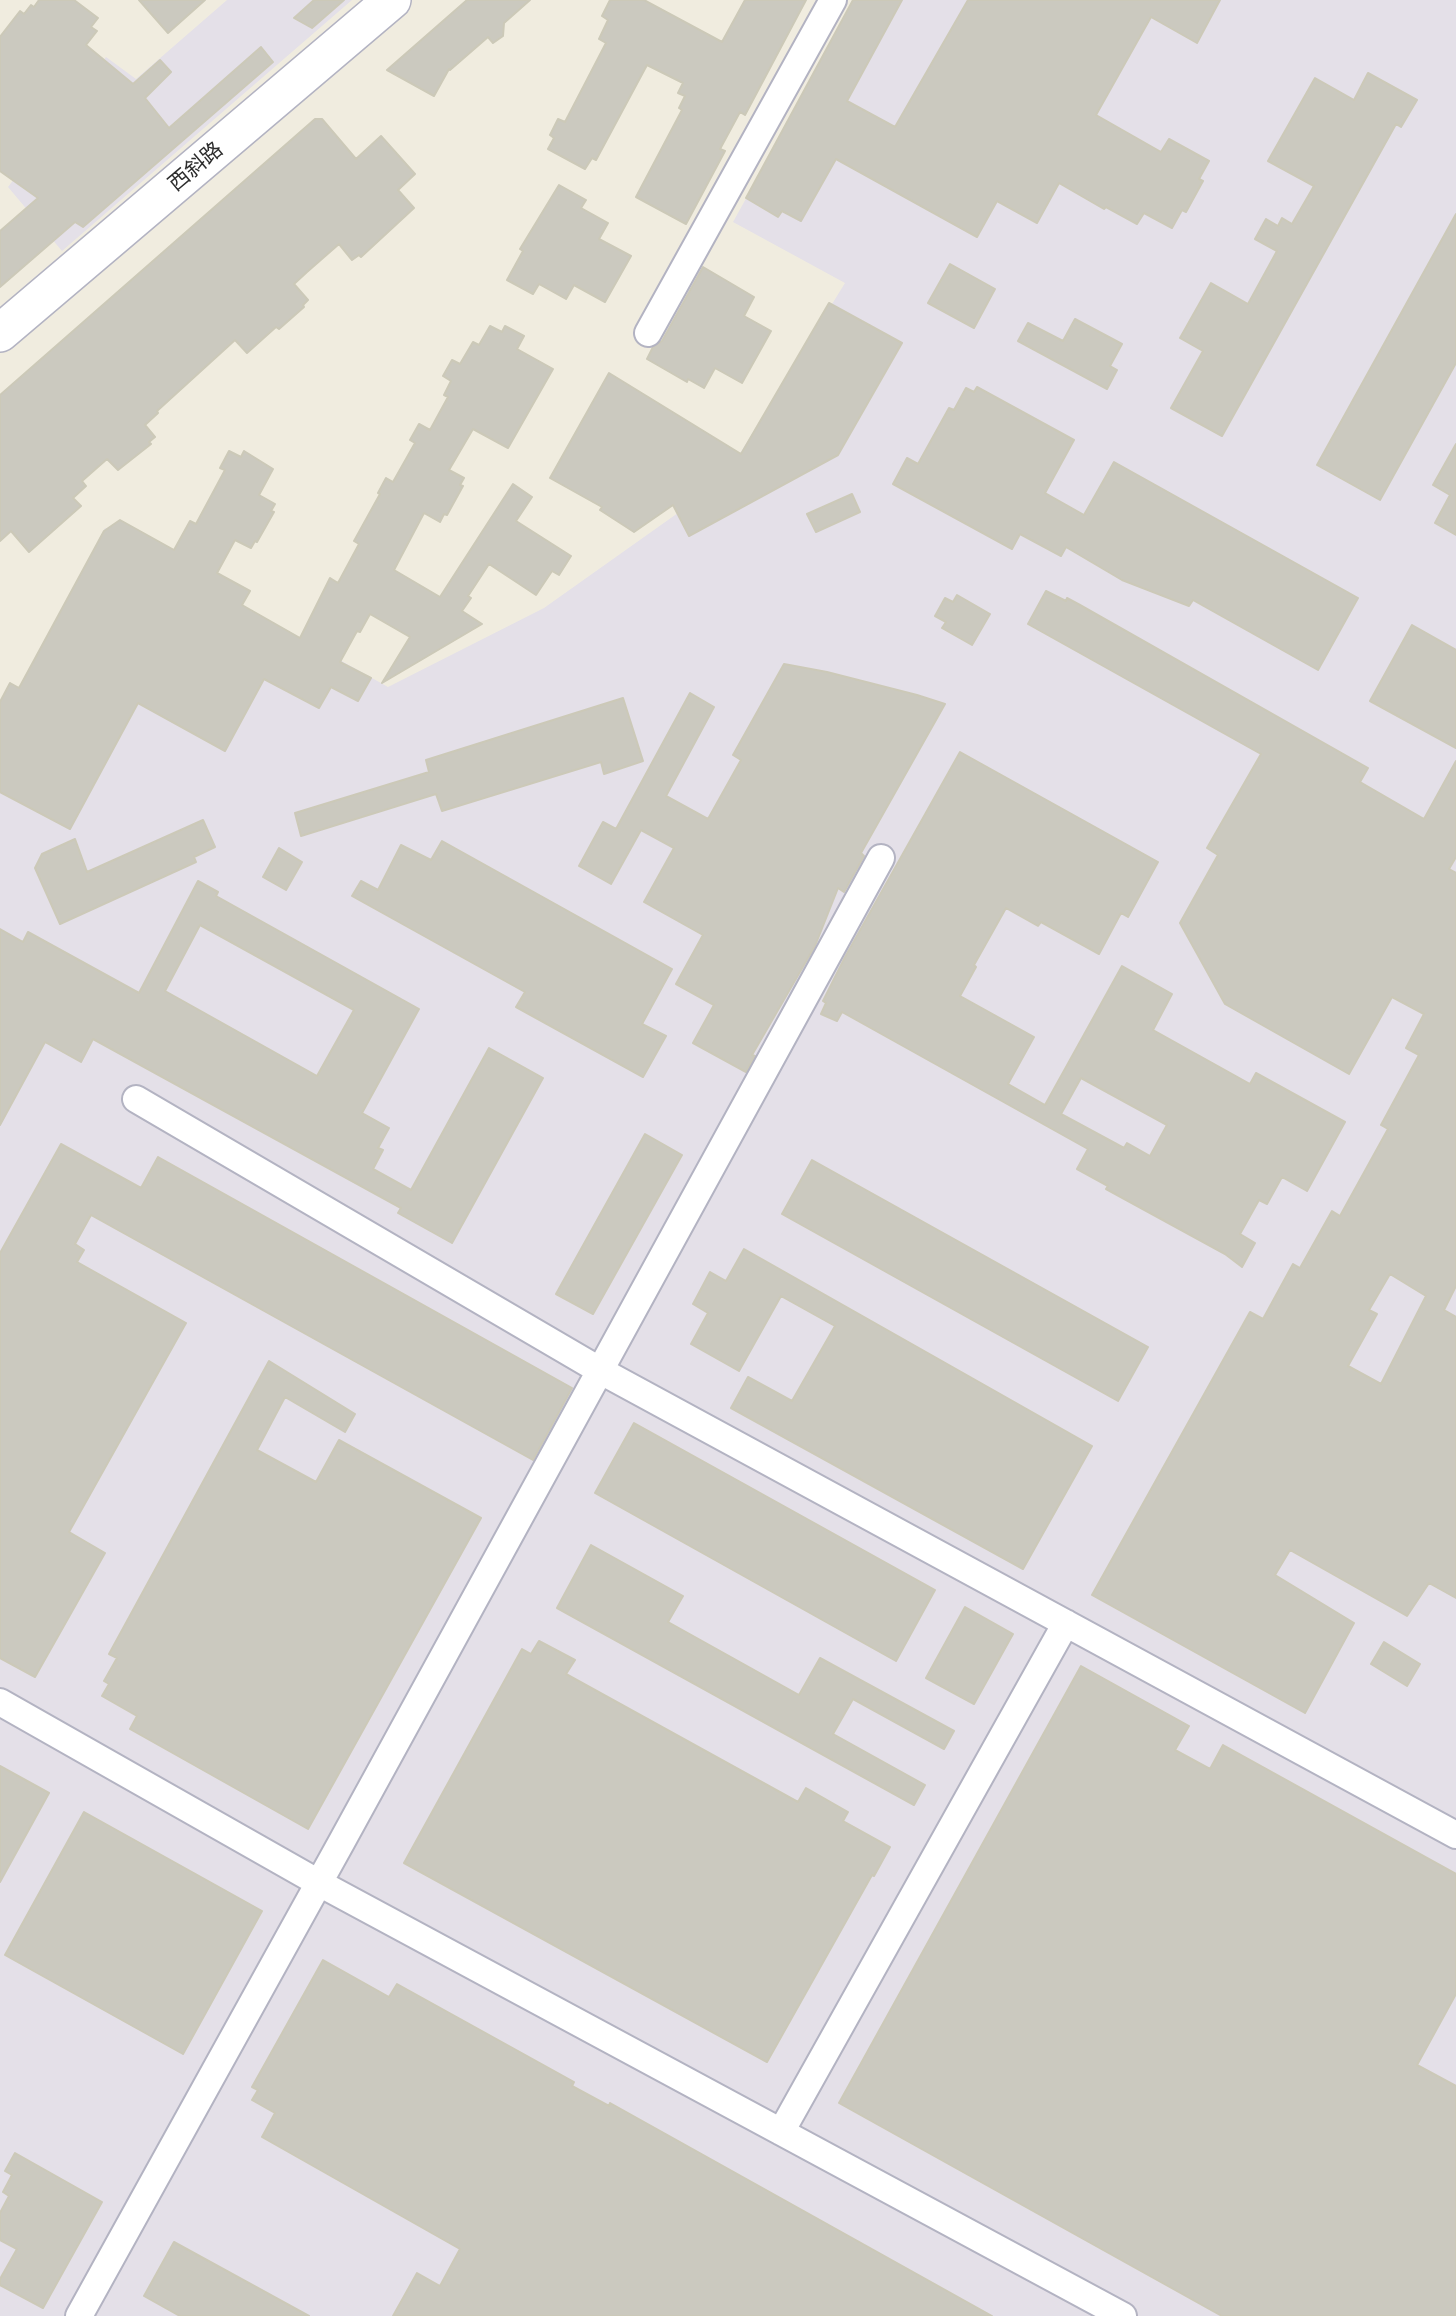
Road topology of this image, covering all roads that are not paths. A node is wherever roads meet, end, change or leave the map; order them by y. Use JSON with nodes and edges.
{"nodes":[{"id":1,"x":392,"y":0,"type":"edge"},
{"id":2,"x":833,"y":0,"type":"edge"},
{"id":3,"x":0,"y":333,"type":"edge"},
{"id":4,"x":648,"y":333,"type":"dead end"},
{"id":5,"x":881,"y":858,"type":"dead end"},
{"id":6,"x":136,"y":1099,"type":"dead end"},
{"id":7,"x":601,"y":1371,"type":"junction"},
{"id":8,"x":1066,"y":1623,"type":"junction"},
{"id":9,"x":0,"y":1702,"type":"edge"},
{"id":10,"x":1456,"y":1835,"type":"edge"},
{"id":11,"x":319,"y":1883,"type":"junction"},
{"id":12,"x":781,"y":2132,"type":"junction"},
{"id":13,"x":79,"y":2316,"type":"edge"},
{"id":14,"x":1123,"y":2316,"type":"edge"}],
"edges":[{"from":1,"to":3,"type":"street","name":"西斜路"},
{"from":2,"to":4,"type":"street"},
{"from":5,"to":7,"type":"street"},
{"from":6,"to":7,"type":"street"},
{"from":7,"to":8,"type":"street"},
{"from":7,"to":11,"type":"street"},
{"from":8,"to":10,"type":"street"},
{"from":8,"to":12,"type":"street"},
{"from":9,"to":11,"type":"street"},
{"from":11,"to":12,"type":"street"},
{"from":11,"to":13,"type":"street"},
{"from":12,"to":14,"type":"street"}]}
